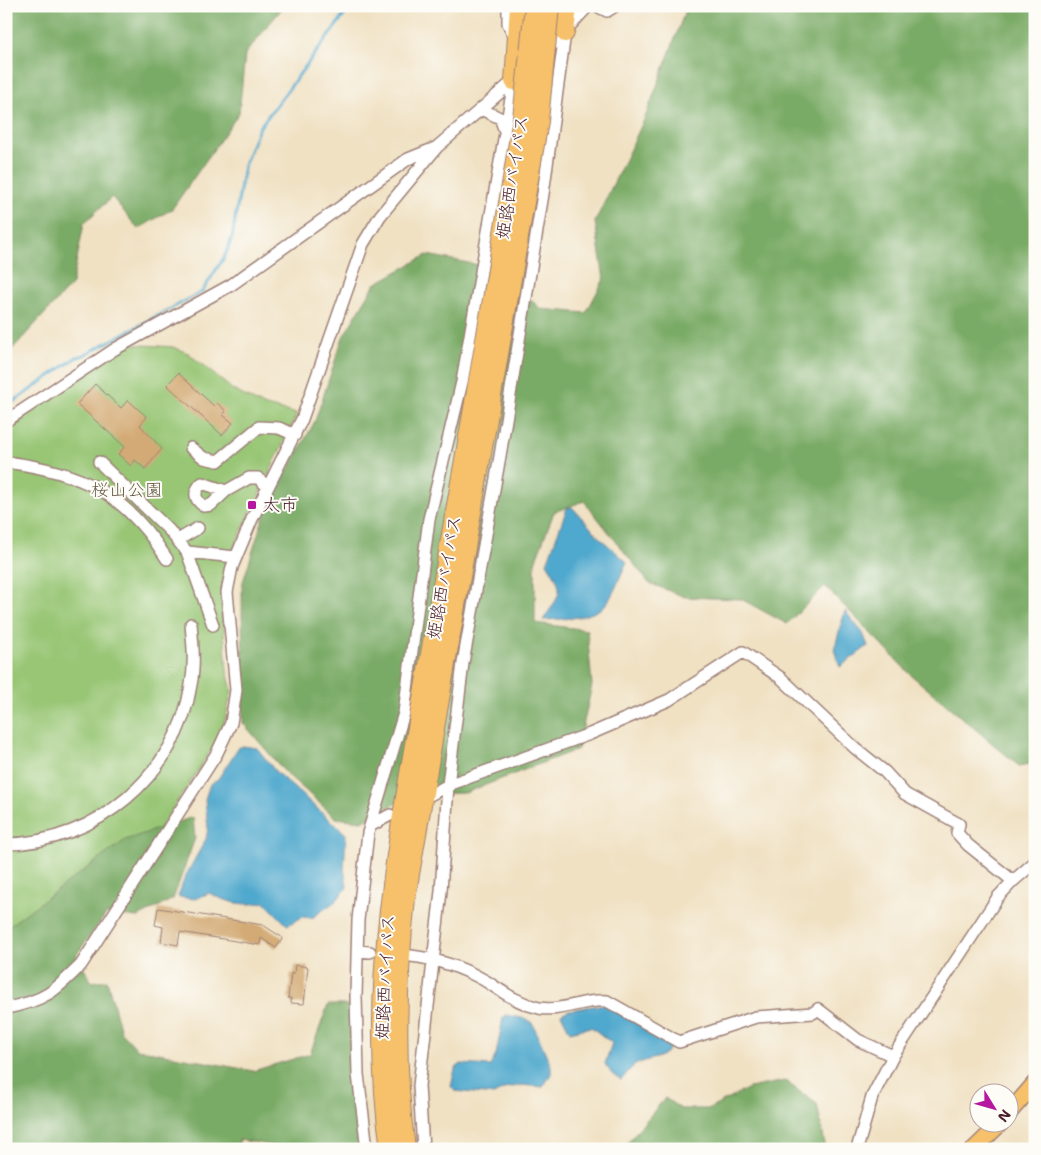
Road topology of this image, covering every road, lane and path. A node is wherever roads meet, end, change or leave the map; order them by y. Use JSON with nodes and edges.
{"nodes":[{"id":1,"x":508,"y":6,"type":"edge"},
{"id":2,"x":519,"y":6,"type":"edge"},
{"id":3,"x":534,"y":6,"type":"edge"},
{"id":4,"x":550,"y":6,"type":"edge"},
{"id":5,"x":568,"y":6,"type":"edge"},
{"id":6,"x":588,"y":6,"type":"edge"},
{"id":7,"x":597,"y":6,"type":"edge"},
{"id":8,"x":615,"y":6,"type":"edge"},
{"id":9,"x":517,"y":32,"type":"junction"},
{"id":10,"x":565,"y":33,"type":"junction"},
{"id":11,"x":548,"y":51,"type":"junction"},
{"id":12,"x":534,"y":64,"type":"junction"},
{"id":13,"x":558,"y":80,"type":"junction"},
{"id":14,"x":514,"y":81,"type":"junction"},
{"id":15,"x":482,"y":109,"type":"junction"},
{"id":16,"x":505,"y":132,"type":"junction"},
{"id":17,"x":437,"y":147,"type":"junction"},
{"id":18,"x":501,"y":295,"type":"junction"},
{"id":19,"x":6,"y":421,"type":"edge"},
{"id":20,"x":295,"y":435,"type":"junction"},
{"id":21,"x":191,"y":448,"type":"dead end"},
{"id":22,"x":6,"y":462,"type":"edge"},
{"id":23,"x":99,"y":462,"type":"dead end"},
{"id":24,"x":268,"y":488,"type":"junction"},
{"id":25,"x":226,"y":491,"type":"dead end"},
{"id":26,"x":198,"y":528,"type":"dead end"},
{"id":27,"x":178,"y":540,"type":"junction"},
{"id":28,"x":187,"y":552,"type":"junction"},
{"id":29,"x":235,"y":557,"type":"junction"},
{"id":30,"x":168,"y":559,"type":"dead end"},
{"id":31,"x":191,"y":624,"type":"dead end"},
{"id":32,"x":213,"y":625,"type":"dead end"},
{"id":33,"x":448,"y":786,"type":"junction"},
{"id":34,"x":430,"y":795,"type":"dead end"},
{"id":35,"x":390,"y":815,"type":"dead end"},
{"id":36,"x":370,"y":826,"type":"junction"},
{"id":37,"x":6,"y":844,"type":"edge"},
{"id":38,"x":1035,"y":862,"type":"edge"},
{"id":39,"x":1013,"y":880,"type":"junction"},
{"id":40,"x":357,"y":951,"type":"junction"},
{"id":41,"x":370,"y":952,"type":"dead end"},
{"id":42,"x":410,"y":956,"type":"dead end"},
{"id":43,"x":434,"y":959,"type":"junction"},
{"id":44,"x":6,"y":1008,"type":"edge"},
{"id":45,"x":893,"y":1056,"type":"junction"},
{"id":46,"x":1035,"y":1084,"type":"edge"},
{"id":47,"x":1018,"y":1103,"type":"edge"},
{"id":48,"x":992,"y":1132,"type":"edge"},
{"id":49,"x":368,"y":1149,"type":"edge"},
{"id":50,"x":390,"y":1149,"type":"edge"},
{"id":51,"x":406,"y":1149,"type":"edge"},
{"id":52,"x":423,"y":1149,"type":"edge"},
{"id":53,"x":857,"y":1149,"type":"edge"},
{"id":54,"x":974,"y":1149,"type":"edge"}],
"edges":[{"from":1,"to":9,"type":"street"},
{"from":2,"to":9,"type":"highway"},
{"from":3,"to":18,"type":"highway","name":"姫路西バイパス","bridge":true},
{"from":4,"to":18,"type":"highway","name":"姫路西バイパス","bridge":true},
{"from":5,"to":10,"type":"highway"},
{"from":6,"to":10,"type":"street"},
{"from":7,"to":8,"type":"street"},
{"from":9,"to":11,"type":"street"},
{"from":9,"to":14,"type":"highway"},
{"from":10,"to":11,"type":"street"},
{"from":10,"to":13,"type":"street"},
{"from":11,"to":12,"type":"street"},
{"from":12,"to":13,"type":"street"},
{"from":12,"to":14,"type":"street"},
{"from":13,"to":33,"type":"street"},
{"from":14,"to":15,"type":"street"},
{"from":14,"to":16,"type":"street"},
{"from":15,"to":16,"type":"street"},
{"from":15,"to":17,"type":"street"},
{"from":16,"to":36,"type":"street"},
{"from":17,"to":19,"type":"street"},
{"from":17,"to":20,"type":"street"},
{"from":18,"to":50,"type":"highway","name":"姫路西バイパス"},
{"from":18,"to":51,"type":"highway","name":"姫路西バイパス"},
{"from":20,"to":21,"type":"street"},
{"from":20,"to":24,"type":"street"},
{"from":22,"to":30,"type":"street"},
{"from":23,"to":27,"type":"street"},
{"from":24,"to":25,"type":"street"},
{"from":24,"to":29,"type":"street"},
{"from":26,"to":27,"type":"street"},
{"from":27,"to":28,"type":"street"},
{"from":28,"to":29,"type":"street"},
{"from":28,"to":32,"type":"street"},
{"from":29,"to":44,"type":"street"},
{"from":31,"to":37,"type":"street"},
{"from":33,"to":34,"type":"street"},
{"from":33,"to":39,"type":"street"},
{"from":33,"to":43,"type":"street"},
{"from":35,"to":36,"type":"street"},
{"from":36,"to":40,"type":"street"},
{"from":38,"to":39,"type":"street"},
{"from":39,"to":45,"type":"street"},
{"from":40,"to":41,"type":"street"},
{"from":40,"to":49,"type":"street"},
{"from":42,"to":43,"type":"street"},
{"from":43,"to":45,"type":"street"},
{"from":43,"to":52,"type":"street"},
{"from":45,"to":53,"type":"street"},
{"from":46,"to":47,"type":"main road"},
{"from":48,"to":54,"type":"main road"}]}
